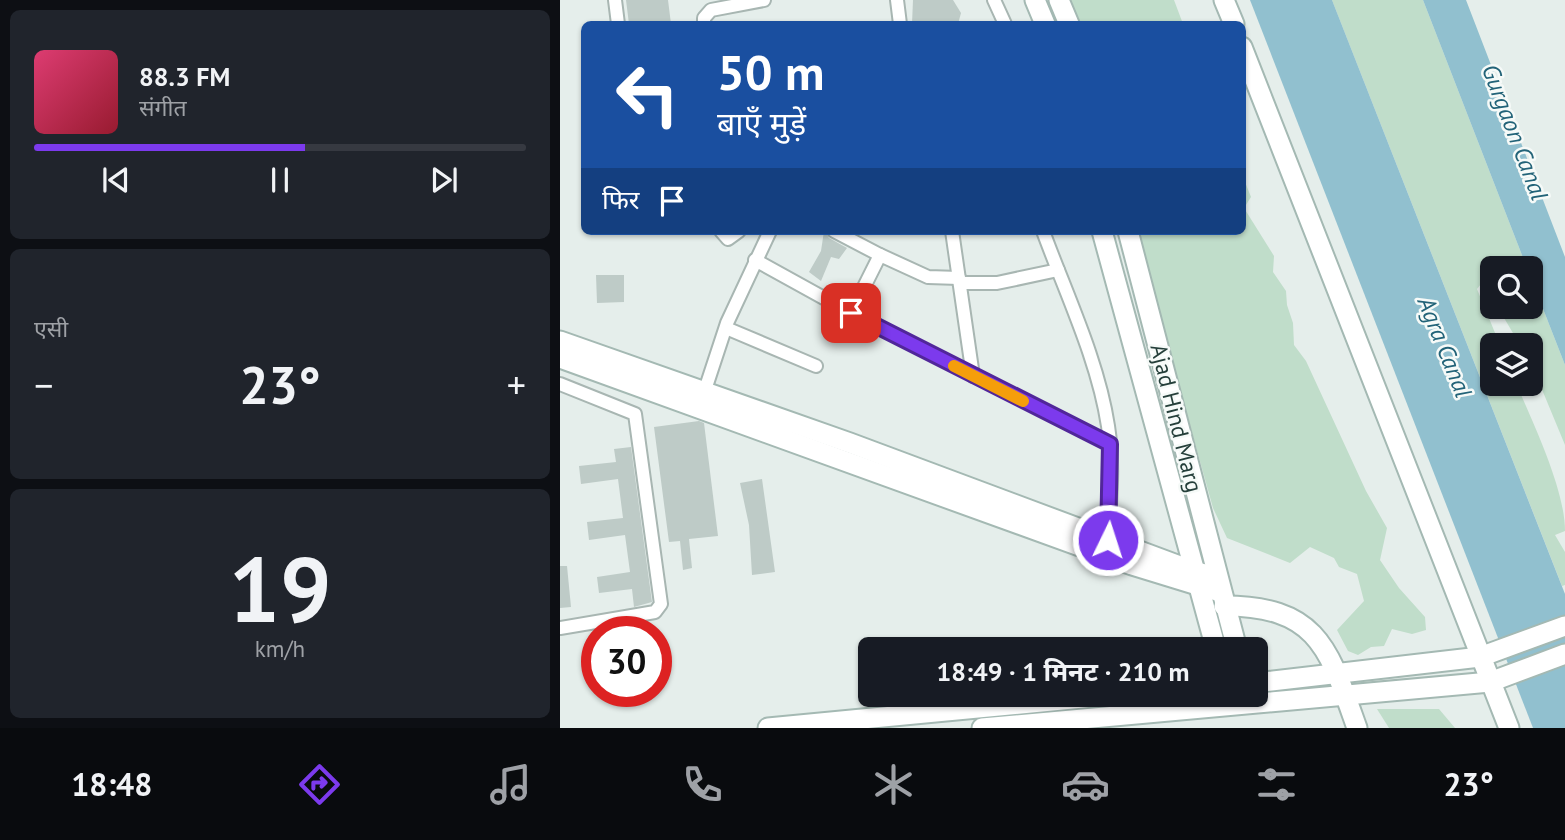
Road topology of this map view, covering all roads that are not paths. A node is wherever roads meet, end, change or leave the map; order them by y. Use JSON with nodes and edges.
{"nodes":[{"id":1,"x":615,"y":0,"type":"edge"},
{"id":2,"x":764,"y":0,"type":"edge"},
{"id":3,"x":897,"y":0,"type":"edge"},
{"id":4,"x":994,"y":0,"type":"edge"},
{"id":5,"x":1035,"y":0,"type":"edge"},
{"id":6,"x":1059,"y":0,"type":"edge"},
{"id":7,"x":1224,"y":0,"type":"edge"},
{"id":8,"x":618,"y":21,"type":"edge"},
{"id":9,"x":704,"y":21,"type":"edge"},
{"id":10,"x":900,"y":21,"type":"edge"},
{"id":11,"x":1004,"y":21,"type":"edge"},
{"id":12,"x":1044,"y":21,"type":"edge"},
{"id":13,"x":1068,"y":21,"type":"edge"},
{"id":14,"x":1233,"y":21,"type":"edge"},
{"id":15,"x":1246,"y":57,"type":"edge"},
{"id":16,"x":768,"y":235,"type":"edge"},
{"id":17,"x":842,"y":235,"type":"edge"},
{"id":18,"x":953,"y":235,"type":"edge"},
{"id":19,"x":1045,"y":235,"type":"edge"},
{"id":20,"x":1103,"y":235,"type":"edge"},
{"id":21,"x":1129,"y":235,"type":"edge"},
{"id":22,"x":880,"y":255,"type":"junction"},
{"id":23,"x":755,"y":260,"type":"junction"},
{"id":24,"x":1058,"y":270,"type":"junction"},
{"id":25,"x":959,"y":281,"type":"junction"},
{"id":26,"x":851,"y":313,"type":"junction"},
{"id":27,"x":726,"y":328,"type":"junction"},
{"id":28,"x":560,"y":341,"type":"edge"},
{"id":29,"x":560,"y":358,"type":"edge"},
{"id":30,"x":816,"y":366,"type":"dead end"},
{"id":31,"x":973,"y":376,"type":"junction"},
{"id":32,"x":560,"y":384,"type":"edge"},
{"id":33,"x":701,"y":401,"type":"junction"},
{"id":34,"x":1110,"y":444,"type":"junction"},
{"id":35,"x":1108,"y":540,"type":"junction"},
{"id":36,"x":1195,"y":579,"type":"junction"},
{"id":37,"x":1220,"y":592,"type":"junction"},
{"id":38,"x":1565,"y":626,"type":"edge"},
{"id":39,"x":560,"y":628,"type":"edge"},
{"id":40,"x":1212,"y":637,"type":"edge"},
{"id":41,"x":1233,"y":637,"type":"edge"},
{"id":42,"x":1489,"y":654,"type":"junction"},
{"id":43,"x":1565,"y":654,"type":"edge"},
{"id":44,"x":1337,"y":674,"type":"junction"},
{"id":45,"x":1498,"y":679,"type":"junction"},
{"id":46,"x":1268,"y":689,"type":"edge"},
{"id":47,"x":1268,"y":693,"type":"edge"},
{"id":48,"x":1345,"y":694,"type":"junction"},
{"id":49,"x":988,"y":707,"type":"edge"},
{"id":50,"x":1162,"y":707,"type":"edge"},
{"id":51,"x":768,"y":728,"type":"edge"},
{"id":52,"x":982,"y":728,"type":"edge"},
{"id":53,"x":1357,"y":728,"type":"edge"},
{"id":54,"x":1508,"y":728,"type":"edge"}],
"edges":[{"from":1,"to":8,"type":"street"},
{"from":2,"to":9,"type":"street"},
{"from":3,"to":10,"type":"street"},
{"from":4,"to":11,"type":"street"},
{"from":5,"to":12,"type":"street"},
{"from":6,"to":13,"type":"street"},
{"from":7,"to":14,"type":"street"},
{"from":15,"to":42,"type":"street"},
{"from":16,"to":23,"type":"street"},
{"from":17,"to":22,"type":"street"},
{"from":18,"to":25,"type":"street"},
{"from":19,"to":24,"type":"street"},
{"from":20,"to":36,"type":"street"},
{"from":21,"to":37,"type":"street","name":"Ajad Hind Marg"},
{"from":22,"to":25,"type":"street"},
{"from":22,"to":26,"type":"street"},
{"from":23,"to":26,"type":"street"},
{"from":23,"to":27,"type":"street"},
{"from":24,"to":25,"type":"street"},
{"from":24,"to":34,"type":"street"},
{"from":25,"to":31,"type":"street"},
{"from":26,"to":31,"type":"street"},
{"from":27,"to":30,"type":"street"},
{"from":27,"to":33,"type":"street"},
{"from":28,"to":33,"type":"street"},
{"from":29,"to":33,"type":"street"},
{"from":31,"to":34,"type":"street"},
{"from":32,"to":39,"type":"street"},
{"from":33,"to":35,"type":"street"},
{"from":33,"to":36,"type":"street"},
{"from":34,"to":35,"type":"street"},
{"from":35,"to":36,"type":"street"},
{"from":36,"to":37,"type":"street"},
{"from":36,"to":40,"type":"street"},
{"from":37,"to":41,"type":"street","name":"Ajad Hind Marg"},
{"from":37,"to":44,"type":"street"},
{"from":38,"to":42,"type":"street"},
{"from":42,"to":44,"type":"street"},
{"from":42,"to":45,"type":"street"},
{"from":43,"to":45,"type":"street"},
{"from":44,"to":46,"type":"street"},
{"from":44,"to":48,"type":"street"},
{"from":45,"to":48,"type":"street"},
{"from":45,"to":54,"type":"street"},
{"from":47,"to":48,"type":"street"},
{"from":48,"to":53,"type":"street"},
{"from":49,"to":51,"type":"street"},
{"from":50,"to":52,"type":"street"}]}
